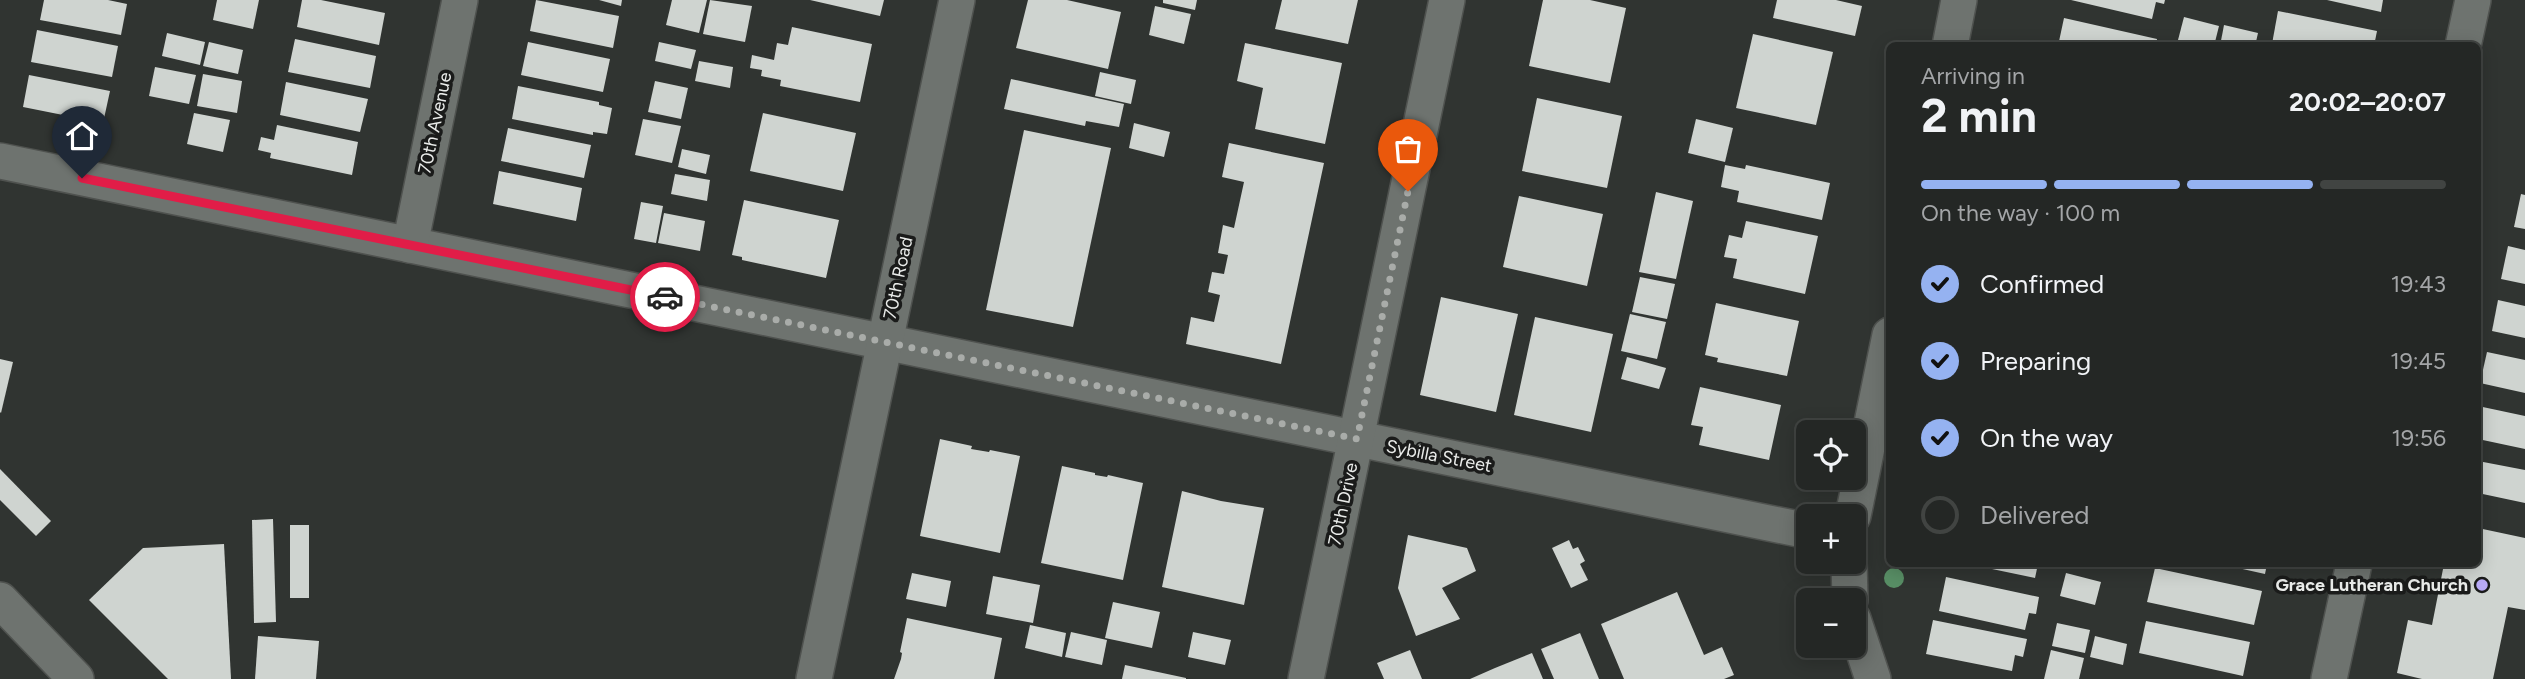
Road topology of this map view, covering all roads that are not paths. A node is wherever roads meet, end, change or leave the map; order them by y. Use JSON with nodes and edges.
{"nodes":[{"id":1,"x":460,"y":0,"type":"edge"},
{"id":2,"x":957,"y":0,"type":"edge"},
{"id":3,"x":1447,"y":0,"type":"edge"},
{"id":4,"x":1959,"y":0,"type":"edge"},
{"id":5,"x":2473,"y":0,"type":"edge"},
{"id":6,"x":1951,"y":42,"type":"edge"},
{"id":7,"x":2464,"y":42,"type":"edge"},
{"id":8,"x":0,"y":161,"type":"edge"},
{"id":9,"x":410,"y":245,"type":"junction"},
{"id":10,"x":884,"y":343,"type":"junction"},
{"id":11,"x":1886,"y":355,"type":"edge"},
{"id":12,"x":1357,"y":439,"type":"junction"},
{"id":13,"x":1855,"y":504,"type":"edge"},
{"id":14,"x":1796,"y":529,"type":"edge"},
{"id":15,"x":2353,"y":567,"type":"edge"},
{"id":16,"x":0,"y":600,"type":"edge"},
{"id":17,"x":1866,"y":658,"type":"edge"},
{"id":18,"x":76,"y":679,"type":"edge"},
{"id":19,"x":814,"y":679,"type":"edge"},
{"id":20,"x":1306,"y":679,"type":"edge"},
{"id":21,"x":1873,"y":679,"type":"edge"},
{"id":22,"x":2329,"y":679,"type":"edge"}],
"edges":[{"from":1,"to":9,"type":"street","name":"70th Avenue"},
{"from":2,"to":10,"type":"street","name":"70th Road"},
{"from":3,"to":12,"type":"street","name":"70th Drive"},
{"from":4,"to":6,"type":"street"},
{"from":5,"to":7,"type":"street"},
{"from":8,"to":9,"type":"street","name":"Sybilla Street"},
{"from":9,"to":10,"type":"street","name":"Sybilla Street"},
{"from":10,"to":12,"type":"street","name":"Sybilla Street"},
{"from":10,"to":19,"type":"street","name":"70th Road"},
{"from":11,"to":13,"type":"street"},
{"from":12,"to":14,"type":"street","name":"Sybilla Street"},
{"from":12,"to":20,"type":"street","name":"70th Drive"},
{"from":15,"to":22,"type":"street"},
{"from":16,"to":18,"type":"street"},
{"from":17,"to":21,"type":"street"}]}
